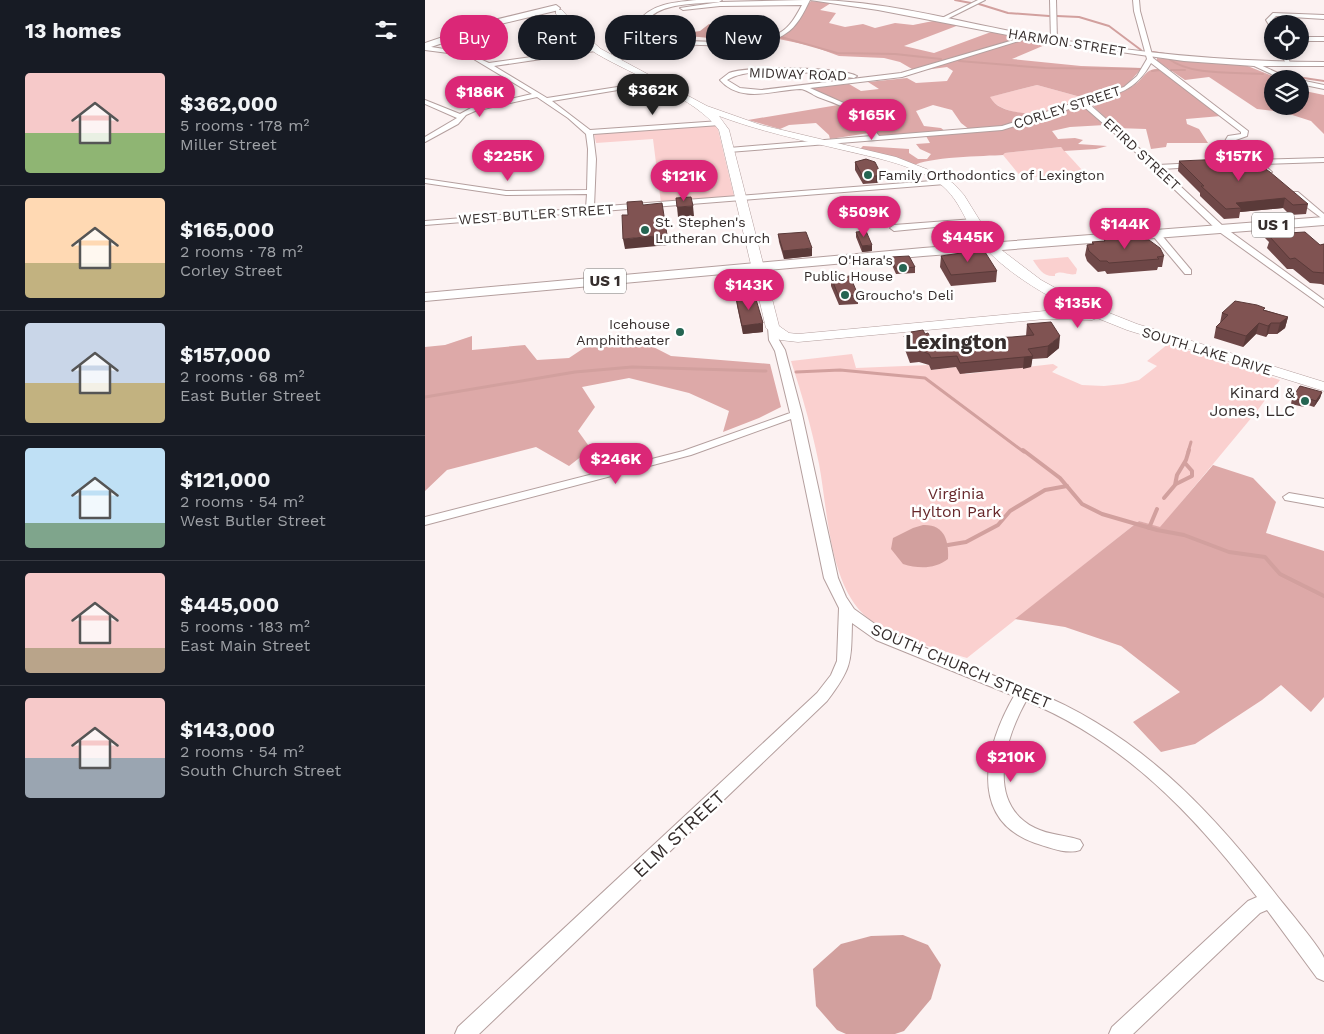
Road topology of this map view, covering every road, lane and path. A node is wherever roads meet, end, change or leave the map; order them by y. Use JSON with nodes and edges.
{"nodes":[{"id":1,"x":719,"y":0,"type":"edge"},
{"id":2,"x":982,"y":0,"type":"edge"},
{"id":3,"x":1053,"y":0,"type":"edge"},
{"id":4,"x":1136,"y":0,"type":"edge"},
{"id":5,"x":809,"y":1,"type":"edge"},
{"id":6,"x":541,"y":2,"type":"dead end"},
{"id":7,"x":556,"y":7,"type":"edge"},
{"id":8,"x":683,"y":8,"type":"dead end"},
{"id":9,"x":647,"y":15,"type":"edge"},
{"id":10,"x":1274,"y":15,"type":"edge"},
{"id":11,"x":1291,"y":15,"type":"edge"},
{"id":12,"x":1309,"y":16,"type":"edge"},
{"id":13,"x":508,"y":17,"type":"edge"},
{"id":14,"x":508,"y":17,"type":"edge"},
{"id":15,"x":1324,"y":17,"type":"edge"},
{"id":16,"x":508,"y":20,"type":"edge"},
{"id":17,"x":941,"y":20,"type":"junction"},
{"id":18,"x":1029,"y":37,"type":"junction"},
{"id":19,"x":1309,"y":39,"type":"edge"},
{"id":20,"x":1324,"y":39,"type":"edge"},
{"id":21,"x":696,"y":41,"type":"edge"},
{"id":22,"x":1053,"y":41,"type":"junction"},
{"id":23,"x":440,"y":42,"type":"edge"},
{"id":24,"x":425,"y":47,"type":"edge"},
{"id":25,"x":595,"y":49,"type":"edge"},
{"id":26,"x":605,"y":55,"type":"edge"},
{"id":27,"x":1149,"y":57,"type":"junction"},
{"id":28,"x":521,"y":60,"type":"edge"},
{"id":29,"x":614,"y":60,"type":"edge"},
{"id":30,"x":1287,"y":60,"type":"edge"},
{"id":31,"x":1254,"y":64,"type":"junction"},
{"id":32,"x":1289,"y":64,"type":"junction"},
{"id":33,"x":1324,"y":64,"type":"edge"},
{"id":34,"x":487,"y":65,"type":"junction"},
{"id":35,"x":1268,"y":70,"type":"edge"},
{"id":36,"x":871,"y":79,"type":"junction"},
{"id":37,"x":654,"y":82,"type":"junction"},
{"id":38,"x":1309,"y":84,"type":"edge"},
{"id":39,"x":804,"y":87,"type":"junction"},
{"id":40,"x":1324,"y":87,"type":"edge"},
{"id":41,"x":536,"y":95,"type":"junction"},
{"id":42,"x":546,"y":100,"type":"junction"},
{"id":43,"x":425,"y":102,"type":"edge"},
{"id":44,"x":1083,"y":102,"type":"junction"},
{"id":45,"x":704,"y":108,"type":"junction"},
{"id":46,"x":461,"y":117,"type":"junction"},
{"id":47,"x":720,"y":123,"type":"junction"},
{"id":48,"x":588,"y":132,"type":"junction"},
{"id":49,"x":877,"y":138,"type":"junction"},
{"id":50,"x":425,"y":140,"type":"edge"},
{"id":51,"x":821,"y":142,"type":"junction"},
{"id":52,"x":729,"y":150,"type":"junction"},
{"id":53,"x":1324,"y":160,"type":"edge"},
{"id":54,"x":1245,"y":162,"type":"edge"},
{"id":55,"x":1255,"y":162,"type":"junction"},
{"id":56,"x":1206,"y":164,"type":"edge"},
{"id":57,"x":1156,"y":167,"type":"junction"},
{"id":58,"x":1277,"y":179,"type":"edge"},
{"id":59,"x":425,"y":181,"type":"edge"},
{"id":60,"x":945,"y":182,"type":"junction"},
{"id":61,"x":1291,"y":191,"type":"edge"},
{"id":62,"x":590,"y":192,"type":"junction"},
{"id":63,"x":741,"y":198,"type":"junction"},
{"id":64,"x":590,"y":210,"type":"junction"},
{"id":65,"x":1324,"y":220,"type":"edge"},
{"id":66,"x":974,"y":221,"type":"junction"},
{"id":67,"x":425,"y":223,"type":"edge"},
{"id":68,"x":894,"y":228,"type":"dead end"},
{"id":69,"x":1221,"y":229,"type":"junction"},
{"id":70,"x":1156,"y":234,"type":"junction"},
{"id":71,"x":991,"y":248,"type":"junction"},
{"id":72,"x":757,"y":268,"type":"junction"},
{"id":73,"x":1188,"y":272,"type":"dead end"},
{"id":74,"x":425,"y":297,"type":"edge"},
{"id":75,"x":1074,"y":304,"type":"junction"},
{"id":76,"x":1324,"y":304,"type":"edge"},
{"id":77,"x":1045,"y":315,"type":"junction"},
{"id":78,"x":1113,"y":321,"type":"junction"},
{"id":79,"x":773,"y":328,"type":"junction"},
{"id":80,"x":798,"y":338,"type":"junction"},
{"id":81,"x":780,"y":350,"type":"junction"},
{"id":82,"x":1324,"y":387,"type":"edge"},
{"id":83,"x":795,"y":414,"type":"junction"},
{"id":84,"x":1289,"y":498,"type":"dead end"},
{"id":85,"x":1324,"y":503,"type":"edge"},
{"id":86,"x":425,"y":521,"type":"edge"},
{"id":87,"x":845,"y":609,"type":"junction"},
{"id":88,"x":1024,"y":692,"type":"junction"},
{"id":89,"x":1074,"y":845,"type":"dead end"},
{"id":90,"x":1269,"y":900,"type":"junction"},
{"id":91,"x":1324,"y":972,"type":"edge"},
{"id":92,"x":465,"y":1034,"type":"edge"},
{"id":93,"x":1119,"y":1034,"type":"edge"}],
"edges":[{"from":1,"to":9,"type":"street"},
{"from":2,"to":17,"type":"street"},
{"from":3,"to":22,"type":"street"},
{"from":4,"to":27,"type":"street"},
{"from":5,"to":8,"type":"street"},
{"from":5,"to":17,"type":"street","name":"HARMON STREET"},
{"from":5,"to":21,"type":"street"},
{"from":6,"to":13,"type":"main road"},
{"from":7,"to":14,"type":"main road"},
{"from":7,"to":16,"type":"main road"},
{"from":10,"to":11,"type":"street"},
{"from":12,"to":15,"type":"street"},
{"from":17,"to":18,"type":"street","name":"HARMON STREET"},
{"from":18,"to":22,"type":"street","name":"HARMON STREET"},
{"from":18,"to":36,"type":"street"},
{"from":19,"to":20,"type":"street"},
{"from":22,"to":27,"type":"street","name":"HARMON STREET"},
{"from":23,"to":24,"type":"main road"},
{"from":24,"to":34,"type":"street"},
{"from":25,"to":26,"type":"main road"},
{"from":27,"to":31,"type":"street","name":"HARMON STREET"},
{"from":27,"to":44,"type":"street","name":"CORLEY STREET"},
{"from":27,"to":55,"type":"street"},
{"from":28,"to":34,"type":"street"},
{"from":29,"to":37,"type":"main road"},
{"from":30,"to":32,"type":"street"},
{"from":31,"to":32,"type":"street","name":"HARMON STREET"},
{"from":31,"to":35,"type":"street"},
{"from":32,"to":33,"type":"street","name":"HARMON STREET"},
{"from":34,"to":41,"type":"street"},
{"from":36,"to":39,"type":"street"},
{"from":36,"to":39,"type":"street","name":"MIDWAY ROAD"},
{"from":37,"to":42,"type":"street"},
{"from":37,"to":45,"type":"main road"},
{"from":38,"to":40,"type":"street"},
{"from":39,"to":49,"type":"street"},
{"from":41,"to":42,"type":"street"},
{"from":41,"to":46,"type":"street"},
{"from":42,"to":48,"type":"street"},
{"from":43,"to":46,"type":"street"},
{"from":44,"to":49,"type":"street","name":"CORLEY STREET"},
{"from":44,"to":57,"type":"street","name":"EFIRD STREET"},
{"from":45,"to":47,"type":"main road"},
{"from":45,"to":51,"type":"main road","name":"SOUTH LAKE DRIVE"},
{"from":46,"to":50,"type":"street"},
{"from":47,"to":48,"type":"street"},
{"from":47,"to":52,"type":"main road","name":"SOUTH CHURCH STREET"},
{"from":48,"to":62,"type":"street"},
{"from":49,"to":51,"type":"street","name":"CORLEY STREET"},
{"from":51,"to":52,"type":"street","name":"CORLEY STREET"},
{"from":51,"to":60,"type":"main road","name":"SOUTH LAKE DRIVE"},
{"from":52,"to":63,"type":"main road","name":"SOUTH CHURCH STREET"},
{"from":53,"to":55,"type":"street"},
{"from":54,"to":55,"type":"street"},
{"from":55,"to":58,"type":"street"},
{"from":56,"to":57,"type":"street"},
{"from":57,"to":69,"type":"street","name":"EFIRD STREET"},
{"from":59,"to":62,"type":"street"},
{"from":60,"to":63,"type":"street","name":"WEST BUTLER STREET"},
{"from":60,"to":66,"type":"main road","name":"SOUTH LAKE DRIVE"},
{"from":61,"to":65,"type":"street"},
{"from":62,"to":64,"type":"street"},
{"from":63,"to":64,"type":"street","name":"WEST BUTLER STREET"},
{"from":63,"to":72,"type":"main road","name":"SOUTH CHURCH STREET"},
{"from":64,"to":67,"type":"street","name":"WEST BUTLER STREET"},
{"from":65,"to":69,"type":"main road","number":"US 1"},
{"from":66,"to":68,"type":"street"},
{"from":66,"to":71,"type":"main road","name":"SOUTH LAKE DRIVE"},
{"from":69,"to":70,"type":"main road","number":"US 1"},
{"from":69,"to":76,"type":"street","name":"EFIRD STREET"},
{"from":70,"to":71,"type":"main road","number":"US 1"},
{"from":70,"to":73,"type":"street"},
{"from":71,"to":72,"type":"main road","number":"US 1"},
{"from":71,"to":75,"type":"main road","name":"SOUTH LAKE DRIVE"},
{"from":72,"to":74,"type":"main road","number":"US 1"},
{"from":72,"to":79,"type":"main road","name":"SOUTH CHURCH STREET"},
{"from":75,"to":77,"type":"main road"},
{"from":75,"to":78,"type":"main road","name":"SOUTH LAKE DRIVE"},
{"from":77,"to":78,"type":"main road"},
{"from":77,"to":80,"type":"main road"},
{"from":78,"to":82,"type":"main road","name":"SOUTH LAKE DRIVE"},
{"from":79,"to":80,"type":"main road"},
{"from":79,"to":81,"type":"street","name":"SOUTH CHURCH STREET"},
{"from":80,"to":81,"type":"street"},
{"from":81,"to":83,"type":"street","name":"SOUTH CHURCH STREET"},
{"from":83,"to":86,"type":"street"},
{"from":83,"to":87,"type":"street","name":"SOUTH CHURCH STREET"},
{"from":84,"to":85,"type":"street"},
{"from":87,"to":88,"type":"street","name":"SOUTH CHURCH STREET"},
{"from":87,"to":92,"type":"street","name":"ELM STREET"},
{"from":88,"to":89,"type":"street"},
{"from":88,"to":90,"type":"street","name":"SOUTH CHURCH STREET"},
{"from":90,"to":91,"type":"street","name":"SOUTH CHURCH STREET"},
{"from":90,"to":93,"type":"street"}]}
